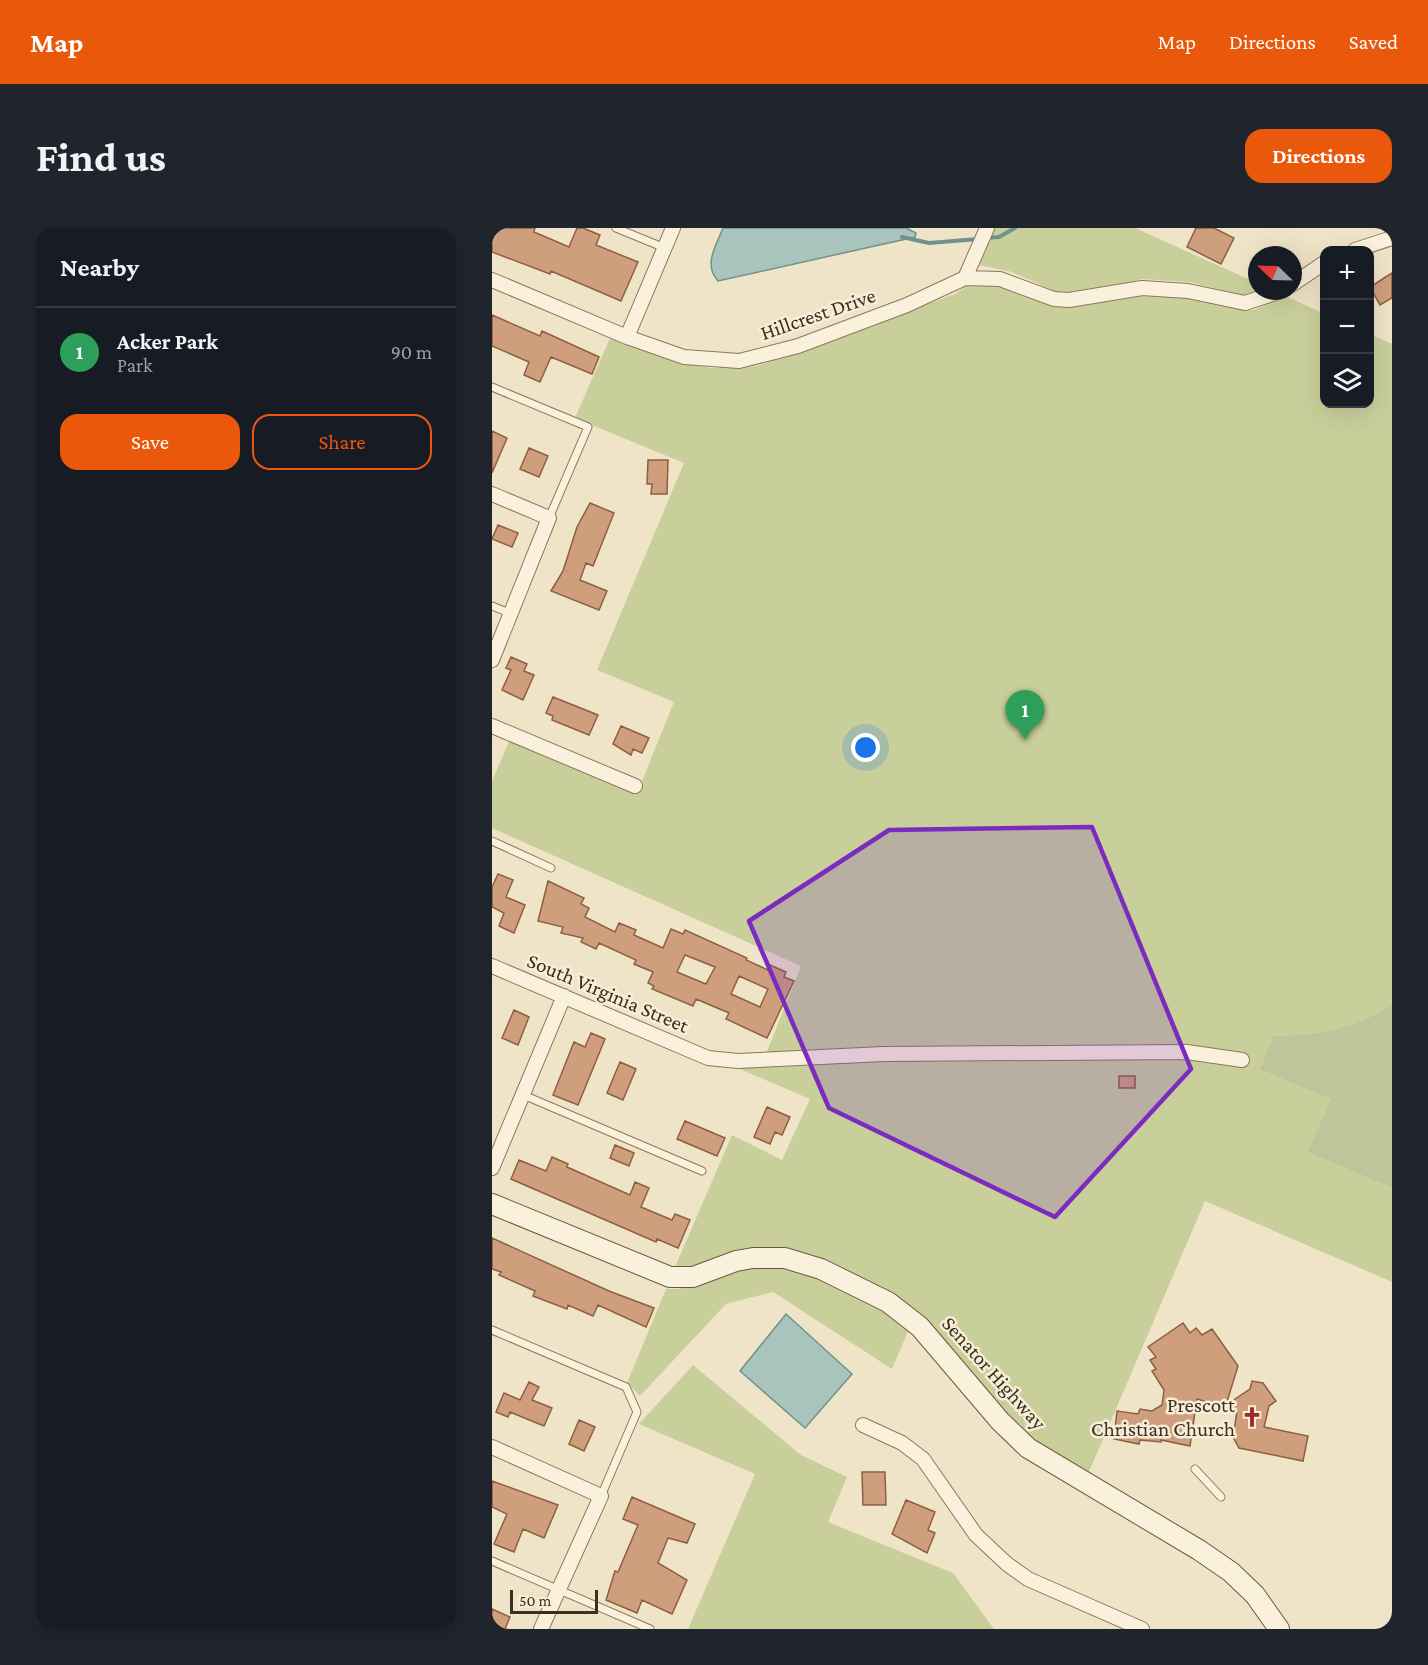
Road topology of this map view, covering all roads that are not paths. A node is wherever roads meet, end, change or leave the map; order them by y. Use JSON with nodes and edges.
{"nodes":[{"id":1,"x":616,"y":228,"type":"edge"},
{"id":2,"x":673,"y":228,"type":"edge"},
{"id":3,"x":987,"y":228,"type":"edge"},
{"id":4,"x":1392,"y":238,"type":"edge"},
{"id":5,"x":1367,"y":246,"type":"edge"},
{"id":6,"x":665,"y":248,"type":"junction"},
{"id":7,"x":1320,"y":266,"type":"edge"},
{"id":8,"x":965,"y":278,"type":"junction"},
{"id":9,"x":1302,"y":278,"type":"edge"},
{"id":10,"x":492,"y":280,"type":"edge"},
{"id":11,"x":1254,"y":300,"type":"edge"},
{"id":12,"x":627,"y":337,"type":"junction"},
{"id":13,"x":492,"y":387,"type":"edge"},
{"id":14,"x":492,"y":494,"type":"edge"},
{"id":15,"x":549,"y":518,"type":"junction"},
{"id":16,"x":492,"y":606,"type":"edge"},
{"id":17,"x":512,"y":614,"type":"junction"},
{"id":18,"x":492,"y":660,"type":"edge"},
{"id":19,"x":492,"y":726,"type":"edge"},
{"id":20,"x":635,"y":786,"type":"dead end"},
{"id":21,"x":492,"y":841,"type":"edge"},
{"id":22,"x":551,"y":868,"type":"dead end"},
{"id":23,"x":492,"y":966,"type":"edge"},
{"id":24,"x":564,"y":996,"type":"junction"},
{"id":25,"x":1242,"y":1060,"type":"dead end"},
{"id":26,"x":521,"y":1094,"type":"junction"},
{"id":27,"x":492,"y":1168,"type":"edge"},
{"id":28,"x":702,"y":1171,"type":"dead end"},
{"id":29,"x":492,"y":1204,"type":"edge"},
{"id":30,"x":492,"y":1330,"type":"edge"},
{"id":31,"x":863,"y":1425,"type":"dead end"},
{"id":32,"x":492,"y":1447,"type":"edge"},
{"id":33,"x":1195,"y":1469,"type":"dead end"},
{"id":34,"x":601,"y":1496,"type":"junction"},
{"id":35,"x":1221,"y":1497,"type":"dead end"},
{"id":36,"x":492,"y":1561,"type":"edge"},
{"id":37,"x":559,"y":1590,"type":"junction"},
{"id":38,"x":541,"y":1629,"type":"edge"},
{"id":39,"x":650,"y":1629,"type":"edge"},
{"id":40,"x":1142,"y":1629,"type":"edge"},
{"id":41,"x":1279,"y":1629,"type":"edge"}],
"edges":[{"from":1,"to":6,"type":"lane"},
{"from":2,"to":6,"type":"street"},
{"from":3,"to":8,"type":"street"},
{"from":4,"to":5,"type":"street"},
{"from":6,"to":12,"type":"street"},
{"from":7,"to":9,"type":"street"},
{"from":8,"to":11,"type":"street"},
{"from":8,"to":12,"type":"street","name":"Hillcrest Drive"},
{"from":10,"to":12,"type":"street","name":"Hillcrest Drive"},
{"from":13,"to":15,"type":"lane"},
{"from":14,"to":15,"type":"street"},
{"from":15,"to":17,"type":"street"},
{"from":16,"to":17,"type":"lane"},
{"from":17,"to":18,"type":"street"},
{"from":19,"to":20,"type":"street"},
{"from":21,"to":22,"type":"lane"},
{"from":23,"to":24,"type":"street","name":"South Virginia Street"},
{"from":24,"to":25,"type":"street","name":"South Virginia Street"},
{"from":24,"to":26,"type":"street"},
{"from":26,"to":27,"type":"street"},
{"from":26,"to":28,"type":"lane"},
{"from":29,"to":41,"type":"street","name":"Senator Highway"},
{"from":30,"to":34,"type":"lane"},
{"from":31,"to":40,"type":"street"},
{"from":32,"to":34,"type":"street"},
{"from":33,"to":35,"type":"lane"},
{"from":34,"to":37,"type":"street"},
{"from":36,"to":37,"type":"lane"},
{"from":37,"to":38,"type":"street"},
{"from":37,"to":39,"type":"lane"}]}
